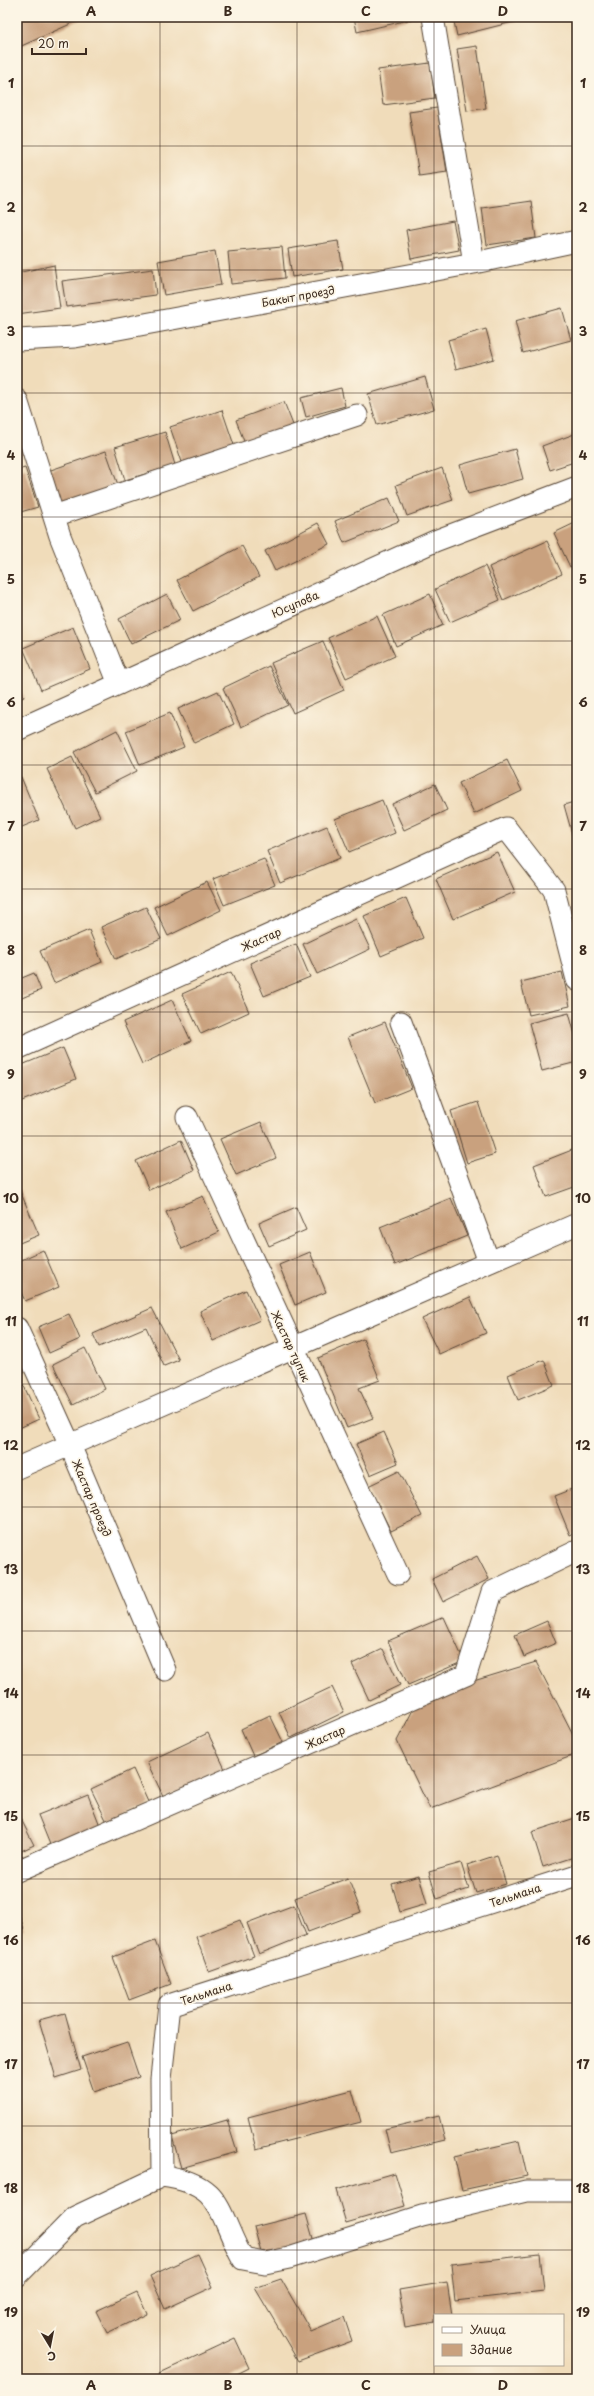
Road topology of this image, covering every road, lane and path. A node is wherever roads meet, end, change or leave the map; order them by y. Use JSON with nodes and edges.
{"nodes":[{"id":1,"x":433,"y":17,"type":"edge"},
{"id":2,"x":577,"y":241,"type":"edge"},
{"id":3,"x":474,"y":263,"type":"junction"},
{"id":4,"x":17,"y":340,"type":"edge"},
{"id":5,"x":17,"y":400,"type":"edge"},
{"id":6,"x":357,"y":415,"type":"dead end"},
{"id":7,"x":577,"y":487,"type":"edge"},
{"id":8,"x":54,"y":516,"type":"junction"},
{"id":9,"x":119,"y":684,"type":"junction"},
{"id":10,"x":17,"y":730,"type":"edge"},
{"id":11,"x":577,"y":980,"type":"edge"},
{"id":12,"x":401,"y":1022,"type":"dead end"},
{"id":13,"x":17,"y":1049,"type":"edge"},
{"id":14,"x":187,"y":1117,"type":"dead end"},
{"id":15,"x":577,"y":1224,"type":"edge"},
{"id":16,"x":489,"y":1262,"type":"junction"},
{"id":17,"x":17,"y":1328,"type":"edge"},
{"id":18,"x":292,"y":1348,"type":"junction"},
{"id":19,"x":70,"y":1445,"type":"junction"},
{"id":20,"x":17,"y":1468,"type":"edge"},
{"id":21,"x":577,"y":1551,"type":"edge"},
{"id":22,"x":398,"y":1574,"type":"dead end"},
{"id":23,"x":165,"y":1670,"type":"dead end"},
{"id":24,"x":17,"y":1871,"type":"edge"},
{"id":25,"x":577,"y":1875,"type":"edge"},
{"id":26,"x":162,"y":2176,"type":"junction"},
{"id":27,"x":577,"y":2192,"type":"edge"},
{"id":28,"x":17,"y":2276,"type":"edge"}],
"edges":[{"from":1,"to":3,"type":"street"},
{"from":2,"to":3,"type":"street","name":"Бакыт проезд"},
{"from":3,"to":4,"type":"street","name":"Бакыт проезд"},
{"from":5,"to":8,"type":"street"},
{"from":6,"to":8,"type":"street"},
{"from":7,"to":9,"type":"street","name":"Юсупова"},
{"from":8,"to":9,"type":"street"},
{"from":9,"to":10,"type":"street","name":"Юсупова"},
{"from":11,"to":13,"type":"street","name":"Жастар"},
{"from":12,"to":16,"type":"street"},
{"from":14,"to":18,"type":"street","name":"Жастар тупик"},
{"from":15,"to":16,"type":"street"},
{"from":16,"to":18,"type":"street"},
{"from":17,"to":19,"type":"street","name":"Жастар проезд"},
{"from":18,"to":19,"type":"street"},
{"from":18,"to":22,"type":"street","name":"Жастар тупик"},
{"from":19,"to":20,"type":"street"},
{"from":19,"to":23,"type":"street","name":"Жастар проезд"},
{"from":21,"to":24,"type":"street","name":"Жастар"},
{"from":25,"to":26,"type":"street","name":"Тельмана"},
{"from":26,"to":27,"type":"street"},
{"from":26,"to":28,"type":"street"}]}
